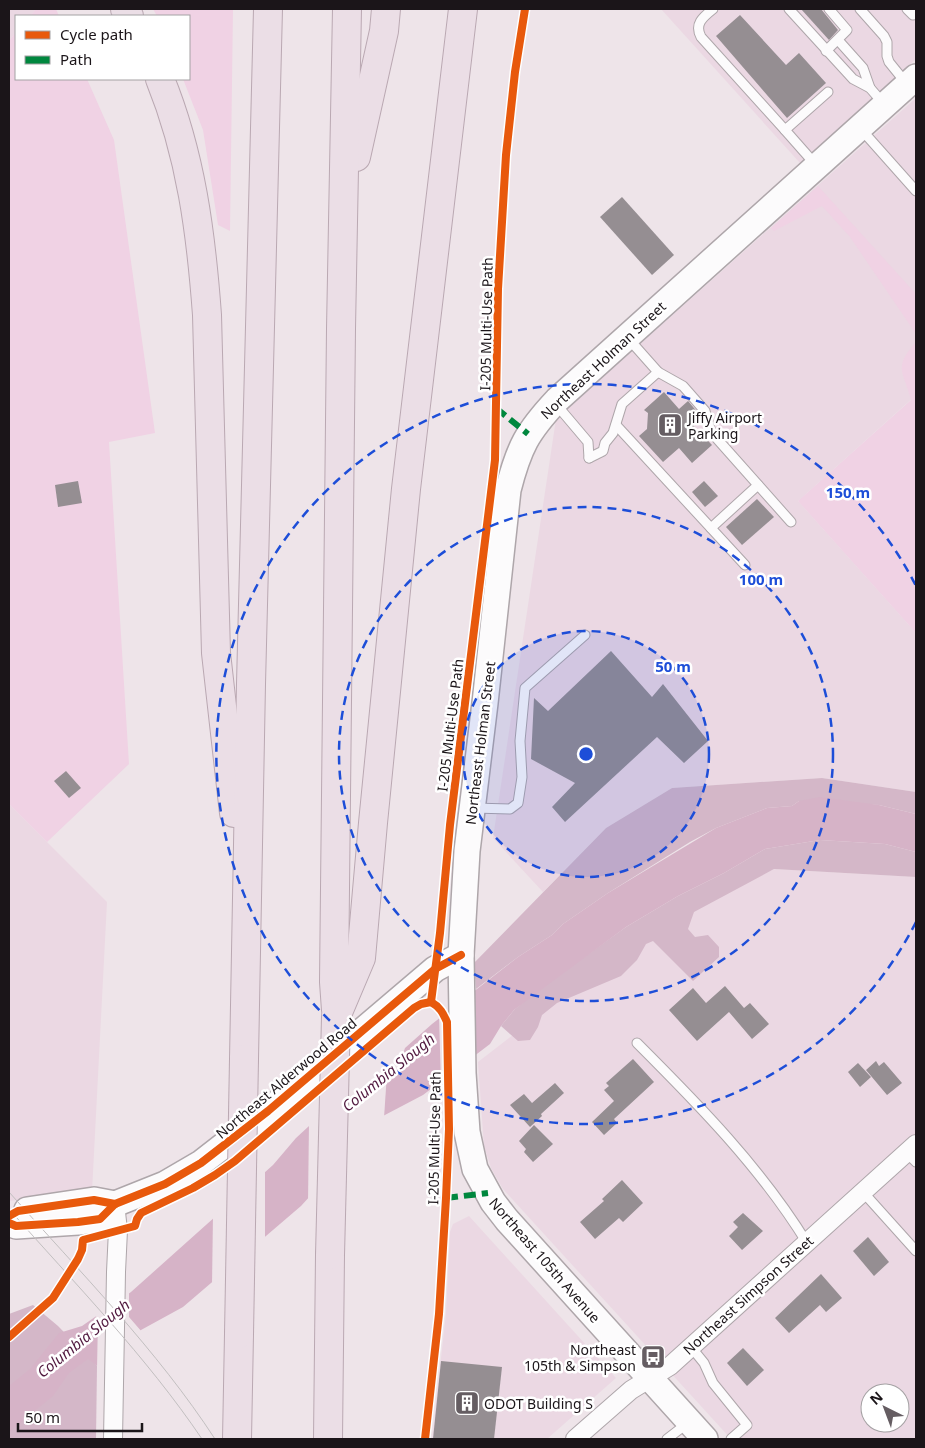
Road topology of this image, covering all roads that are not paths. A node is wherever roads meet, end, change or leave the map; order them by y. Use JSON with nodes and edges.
{"nodes":[{"id":1,"x":268,"y":9,"type":"edge"},
{"id":2,"x":347,"y":9,"type":"edge"},
{"id":3,"x":386,"y":9,"type":"edge"},
{"id":4,"x":463,"y":9,"type":"edge"},
{"id":5,"x":713,"y":9,"type":"edge"},
{"id":6,"x":789,"y":9,"type":"edge"},
{"id":7,"x":829,"y":9,"type":"edge"},
{"id":8,"x":860,"y":9,"type":"edge"},
{"id":9,"x":838,"y":40,"type":"junction"},
{"id":10,"x":826,"y":51,"type":"junction"},
{"id":11,"x":160,"y":80,"type":"edge"},
{"id":12,"x":912,"y":81,"type":"edge"},
{"id":13,"x":828,"y":92,"type":"dead end"},
{"id":14,"x":878,"y":96,"type":"junction"},
{"id":15,"x":860,"y":128,"type":"junction"},
{"id":16,"x":785,"y":130,"type":"junction"},
{"id":17,"x":817,"y":166,"type":"junction"},
{"id":18,"x":916,"y":191,"type":"edge"},
{"id":19,"x":343,"y":217,"type":"junction"},
{"id":20,"x":627,"y":337,"type":"junction"},
{"id":21,"x":658,"y":372,"type":"junction"},
{"id":22,"x":555,"y":403,"type":"junction"},
{"id":23,"x":616,"y":425,"type":"junction"},
{"id":24,"x":758,"y":484,"type":"junction"},
{"id":25,"x":791,"y":522,"type":"dead end"},
{"id":26,"x":711,"y":528,"type":"junction"},
{"id":27,"x":745,"y":565,"type":"dead end"},
{"id":28,"x":585,"y":635,"type":"dead end"},
{"id":29,"x":472,"y":808,"type":"junction"},
{"id":30,"x":246,"y":925,"type":"junction"},
{"id":31,"x":461,"y":955,"type":"junction"},
{"id":32,"x":336,"y":1017,"type":"junction"},
{"id":33,"x":637,"y":1043,"type":"dead end"},
{"id":34,"x":913,"y":1153,"type":"edge"},
{"id":35,"x":863,"y":1192,"type":"junction"},
{"id":36,"x":116,"y":1204,"type":"junction"},
{"id":37,"x":9,"y":1216,"type":"edge"},
{"id":38,"x":9,"y":1223,"type":"edge"},
{"id":39,"x":806,"y":1243,"type":"junction"},
{"id":40,"x":916,"y":1251,"type":"edge"},
{"id":41,"x":691,"y":1347,"type":"junction"},
{"id":42,"x":650,"y":1378,"type":"junction"},
{"id":43,"x":697,"y":1431,"type":"edge"},
{"id":44,"x":581,"y":1438,"type":"edge"},
{"id":45,"x":113,"y":1439,"type":"edge"},
{"id":46,"x":237,"y":1439,"type":"edge"},
{"id":47,"x":328,"y":1439,"type":"edge"},
{"id":48,"x":667,"y":1439,"type":"edge"},
{"id":49,"x":731,"y":1439,"type":"edge"}],
"edges":[{"from":1,"to":30,"type":"highway"},
{"from":2,"to":19,"type":"highway"},
{"from":3,"to":19,"type":"highway"},
{"from":4,"to":32,"type":"highway"},
{"from":5,"to":16,"type":"lane"},
{"from":6,"to":10,"type":"lane"},
{"from":7,"to":9,"type":"lane"},
{"from":8,"to":12,"type":"lane"},
{"from":9,"to":10,"type":"lane"},
{"from":9,"to":14,"type":"lane"},
{"from":10,"to":14,"type":"lane"},
{"from":11,"to":30,"type":"highway"},
{"from":12,"to":14,"type":"street","name":"Northeast Holman Street"},
{"from":13,"to":16,"type":"lane"},
{"from":14,"to":15,"type":"street","name":"Northeast Holman Street"},
{"from":15,"to":17,"type":"street","name":"Northeast Holman Street"},
{"from":15,"to":18,"type":"lane"},
{"from":16,"to":17,"type":"lane"},
{"from":17,"to":20,"type":"street","name":"Northeast Holman Street"},
{"from":19,"to":32,"type":"highway"},
{"from":20,"to":21,"type":"lane"},
{"from":20,"to":22,"type":"street","name":"Northeast Holman Street"},
{"from":21,"to":23,"type":"lane"},
{"from":21,"to":24,"type":"lane"},
{"from":22,"to":23,"type":"lane"},
{"from":22,"to":29,"type":"street","name":"Northeast Holman Street"},
{"from":23,"to":26,"type":"lane"},
{"from":24,"to":25,"type":"lane"},
{"from":24,"to":26,"type":"lane"},
{"from":26,"to":27,"type":"lane"},
{"from":28,"to":29,"type":"lane"},
{"from":29,"to":31,"type":"street","name":"Northeast Holman Street"},
{"from":30,"to":46,"type":"highway","bridge":true},
{"from":31,"to":36,"type":"street","name":"Northeast Alderwood Road"},
{"from":31,"to":42,"type":"street","name":"Northeast 105th Avenue"},
{"from":32,"to":47,"type":"highway","bridge":true},
{"from":33,"to":39,"type":"lane"},
{"from":34,"to":35,"type":"street","name":"Northeast Simpson Street"},
{"from":35,"to":39,"type":"street","name":"Northeast Simpson Street"},
{"from":35,"to":40,"type":"lane"},
{"from":36,"to":37,"type":"street"},
{"from":36,"to":38,"type":"street","name":"Northeast Alderwood Road"},
{"from":36,"to":45,"type":"street"},
{"from":39,"to":41,"type":"street","name":"Northeast Simpson Street"},
{"from":41,"to":42,"type":"street","name":"Northeast Simpson Street"},
{"from":41,"to":49,"type":"lane"},
{"from":42,"to":43,"type":"street","name":"Northeast 105th Avenue"},
{"from":42,"to":44,"type":"street","name":"Northeast Simpson Street"},
{"from":43,"to":48,"type":"lane"}]}
